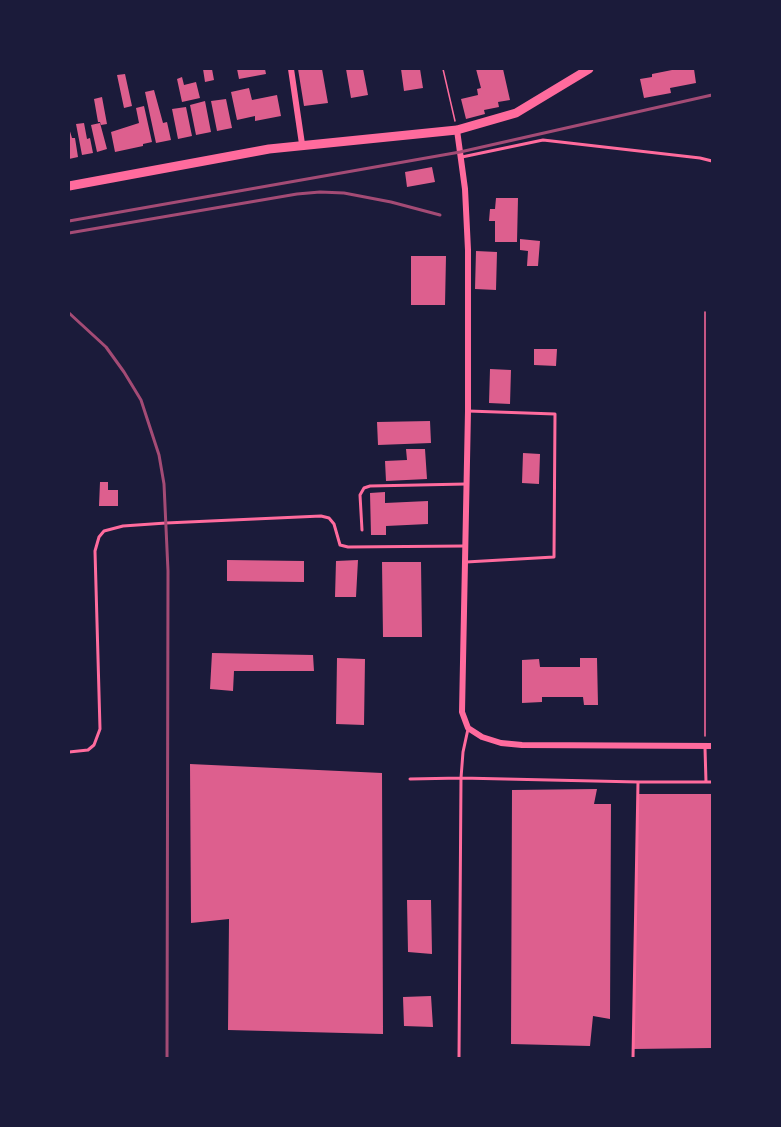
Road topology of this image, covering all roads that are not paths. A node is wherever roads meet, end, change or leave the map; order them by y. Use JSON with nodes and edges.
{"nodes":[{"id":1,"x":291,"y":69,"type":"edge"},
{"id":2,"x":589,"y":69,"type":"edge"},
{"id":3,"x":457,"y":130,"type":"junction"},
{"id":4,"x":302,"y":144,"type":"junction"},
{"id":5,"x":461,"y":157,"type":"junction"},
{"id":6,"x":712,"y":161,"type":"edge"},
{"id":7,"x":69,"y":186,"type":"edge"},
{"id":8,"x":468,"y":411,"type":"junction"},
{"id":9,"x":467,"y":484,"type":"junction"},
{"id":10,"x":362,"y":530,"type":"dead end"},
{"id":11,"x":466,"y":546,"type":"junction"},
{"id":12,"x":466,"y":562,"type":"junction"},
{"id":13,"x":468,"y":728,"type":"junction"},
{"id":14,"x":709,"y":746,"type":"edge"},
{"id":15,"x":69,"y":752,"type":"edge"},
{"id":16,"x":461,"y":778,"type":"junction"},
{"id":17,"x":410,"y":779,"type":"dead end"},
{"id":18,"x":706,"y":782,"type":"junction"},
{"id":19,"x":712,"y":782,"type":"edge"},
{"id":20,"x":638,"y":783,"type":"junction"},
{"id":21,"x":459,"y":1058,"type":"edge"},
{"id":22,"x":633,"y":1058,"type":"edge"}],
"edges":[{"from":1,"to":4,"type":"street"},
{"from":2,"to":3,"type":"main road"},
{"from":3,"to":4,"type":"main road"},
{"from":3,"to":5,"type":"street"},
{"from":4,"to":7,"type":"main road"},
{"from":5,"to":6,"type":"lane"},
{"from":5,"to":8,"type":"street"},
{"from":8,"to":9,"type":"street"},
{"from":8,"to":12,"type":"lane"},
{"from":9,"to":10,"type":"lane"},
{"from":9,"to":11,"type":"street"},
{"from":11,"to":12,"type":"street"},
{"from":11,"to":15,"type":"lane"},
{"from":12,"to":13,"type":"street"},
{"from":13,"to":14,"type":"street"},
{"from":13,"to":16,"type":"lane"},
{"from":14,"to":18,"type":"lane"},
{"from":16,"to":17,"type":"lane"},
{"from":16,"to":20,"type":"lane"},
{"from":16,"to":21,"type":"lane"},
{"from":18,"to":19,"type":"lane"},
{"from":18,"to":20,"type":"lane"},
{"from":20,"to":22,"type":"lane"}]}
